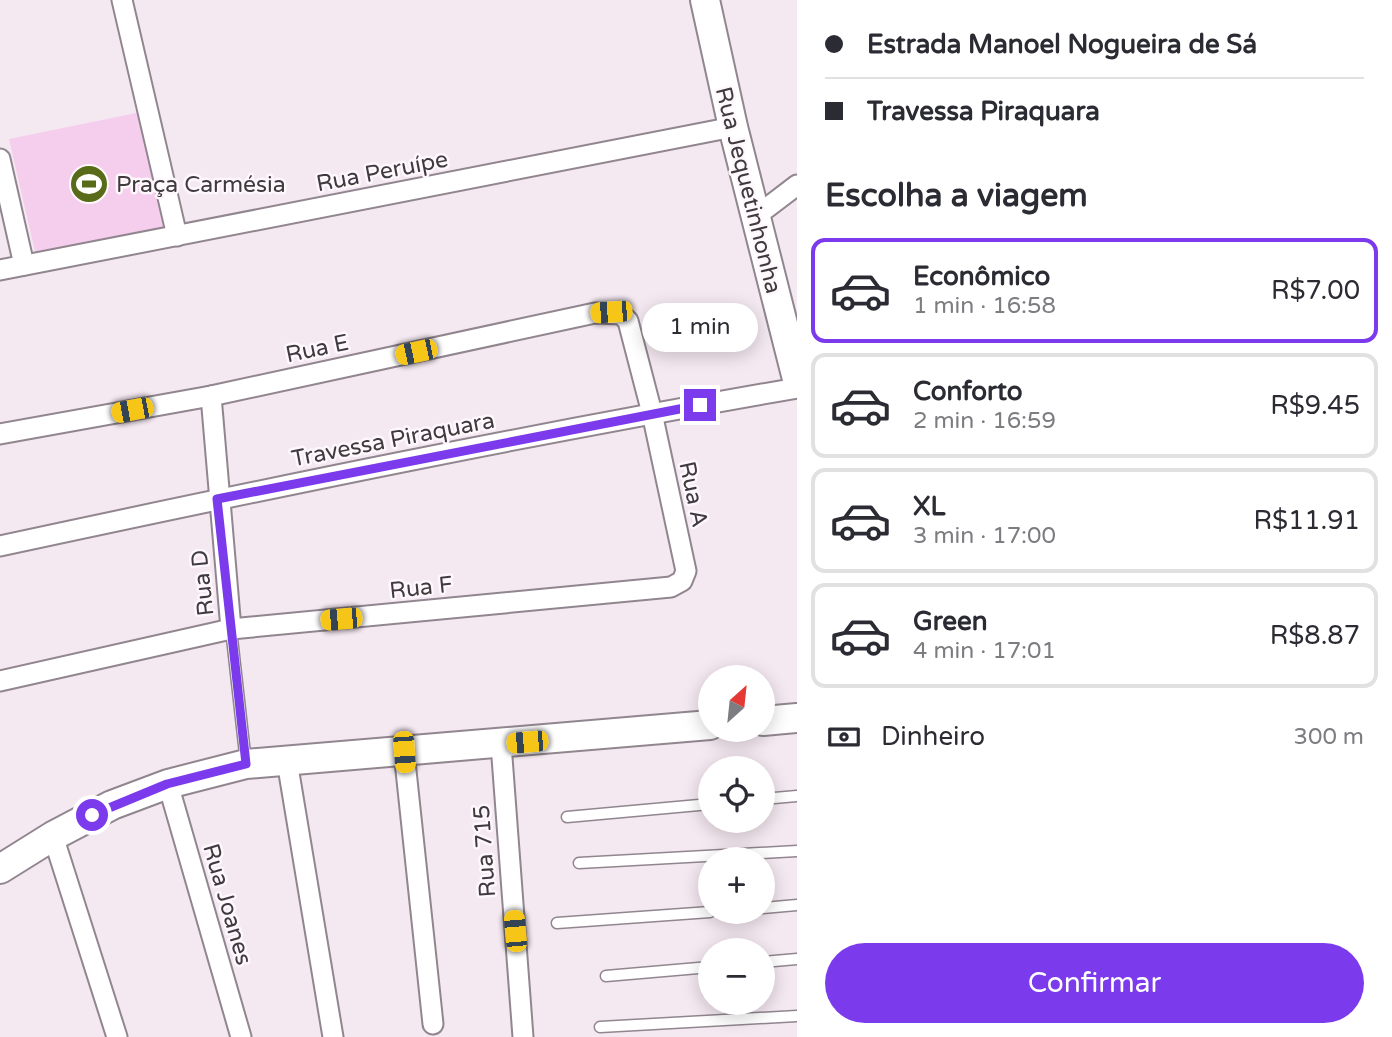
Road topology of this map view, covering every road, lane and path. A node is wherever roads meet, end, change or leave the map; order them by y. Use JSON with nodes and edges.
{"nodes":[{"id":1,"x":122,"y":0,"type":"edge"},
{"id":2,"x":705,"y":0,"type":"edge"},
{"id":3,"x":733,"y":127,"type":"junction"},
{"id":4,"x":0,"y":159,"type":"edge"},
{"id":5,"x":797,"y":185,"type":"edge"},
{"id":6,"x":755,"y":217,"type":"junction"},
{"id":7,"x":177,"y":236,"type":"junction"},
{"id":8,"x":24,"y":265,"type":"junction"},
{"id":9,"x":0,"y":270,"type":"edge"},
{"id":10,"x":632,"y":334,"type":"joint"},
{"id":11,"x":797,"y":379,"type":"edge"},
{"id":12,"x":797,"y":388,"type":"edge"},
{"id":13,"x":211,"y":396,"type":"junction"},
{"id":14,"x":652,"y":413,"type":"junction"},
{"id":15,"x":0,"y":434,"type":"edge"},
{"id":16,"x":217,"y":499,"type":"junction"},
{"id":17,"x":0,"y":546,"type":"edge"},
{"id":18,"x":682,"y":581,"type":"joint"},
{"id":19,"x":231,"y":629,"type":"junction"},
{"id":20,"x":0,"y":681,"type":"edge"},
{"id":21,"x":797,"y":718,"type":"edge"},
{"id":22,"x":775,"y":720,"type":"edge"},
{"id":23,"x":698,"y":727,"type":"edge"},
{"id":24,"x":501,"y":744,"type":"junction"},
{"id":25,"x":404,"y":752,"type":"junction"},
{"id":26,"x":287,"y":761,"type":"junction"},
{"id":27,"x":246,"y":764,"type":"junction"},
{"id":28,"x":167,"y":784,"type":"junction"},
{"id":29,"x":797,"y":796,"type":"edge"},
{"id":30,"x":775,"y":798,"type":"edge"},
{"id":31,"x":698,"y":805,"type":"edge"},
{"id":32,"x":567,"y":817,"type":"dead end"},
{"id":33,"x":53,"y":836,"type":"junction"},
{"id":34,"x":797,"y":851,"type":"edge"},
{"id":35,"x":579,"y":863,"type":"dead end"},
{"id":36,"x":0,"y":869,"type":"edge"},
{"id":37,"x":797,"y":905,"type":"edge"},
{"id":38,"x":775,"y":907,"type":"edge"},
{"id":39,"x":698,"y":913,"type":"edge"},
{"id":40,"x":557,"y":923,"type":"dead end"},
{"id":41,"x":797,"y":959,"type":"edge"},
{"id":42,"x":775,"y":961,"type":"edge"},
{"id":43,"x":698,"y":968,"type":"edge"},
{"id":44,"x":606,"y":976,"type":"dead end"},
{"id":45,"x":797,"y":1016,"type":"edge"},
{"id":46,"x":433,"y":1024,"type":"dead end"},
{"id":47,"x":600,"y":1027,"type":"dead end"},
{"id":48,"x":117,"y":1037,"type":"edge"},
{"id":49,"x":241,"y":1037,"type":"edge"},
{"id":50,"x":333,"y":1037,"type":"edge"},
{"id":51,"x":523,"y":1037,"type":"edge"}],
"edges":[{"from":1,"to":7,"type":"street"},
{"from":2,"to":3,"type":"main road","name":"Rua Jequetinhonha"},
{"from":3,"to":6,"type":"main road","name":"Rua Jequetinhonha"},
{"from":3,"to":7,"type":"street","name":"Rua Peruípe"},
{"from":4,"to":8,"type":"street"},
{"from":5,"to":6,"type":"street"},
{"from":6,"to":11,"type":"main road","name":"Rua Jequetinhonha"},
{"from":7,"to":8,"type":"street","name":"Rua Peruípe"},
{"from":8,"to":9,"type":"street","name":"Rua Peruípe"},
{"from":10,"to":13,"type":"street","name":"Rua E"},
{"from":10,"to":14,"type":"street","name":"Rua A"},
{"from":12,"to":14,"type":"street","name":"Travessa Piraquara"},
{"from":13,"to":15,"type":"street","name":"Rua E"},
{"from":13,"to":16,"type":"street","name":"Rua D"},
{"from":14,"to":16,"type":"street","name":"Travessa Piraquara"},
{"from":14,"to":18,"type":"street","name":"Rua A"},
{"from":16,"to":17,"type":"street","name":"Travessa Piraquara"},
{"from":16,"to":19,"type":"street","name":"Rua D"},
{"from":18,"to":19,"type":"street","name":"Rua F"},
{"from":19,"to":20,"type":"street","name":"Rua F"},
{"from":19,"to":27,"type":"lane","name":"Rua D"},
{"from":21,"to":22,"type":"main road"},
{"from":23,"to":24,"type":"main road"},
{"from":24,"to":25,"type":"main road"},
{"from":24,"to":51,"type":"street","name":"Rua 715"},
{"from":25,"to":26,"type":"main road"},
{"from":25,"to":46,"type":"street"},
{"from":26,"to":27,"type":"main road"},
{"from":26,"to":50,"type":"street"},
{"from":27,"to":28,"type":"main road"},
{"from":28,"to":33,"type":"main road"},
{"from":28,"to":49,"type":"street","name":"Rua Joanes"},
{"from":29,"to":30,"type":"lane"},
{"from":31,"to":32,"type":"lane"},
{"from":33,"to":36,"type":"main road"},
{"from":33,"to":48,"type":"street"},
{"from":34,"to":35,"type":"lane"},
{"from":37,"to":38,"type":"lane"},
{"from":39,"to":40,"type":"lane"},
{"from":41,"to":42,"type":"lane"},
{"from":43,"to":44,"type":"lane"},
{"from":45,"to":47,"type":"lane"}]}
